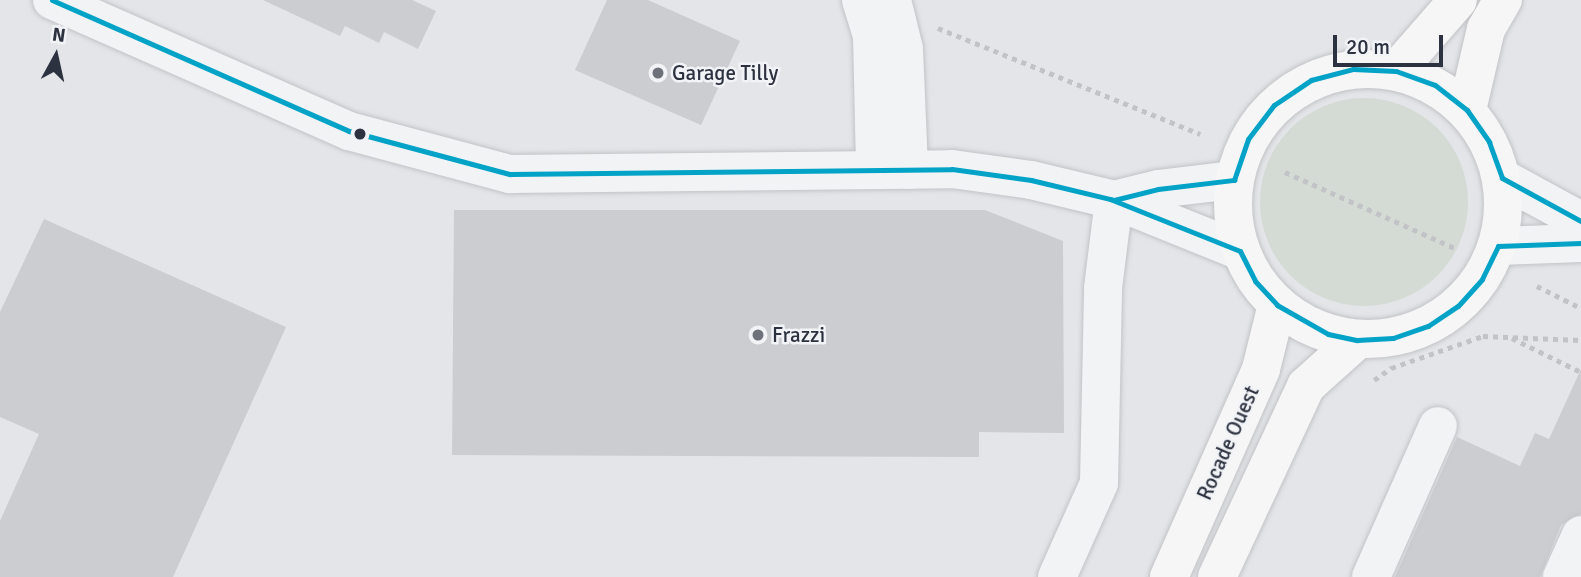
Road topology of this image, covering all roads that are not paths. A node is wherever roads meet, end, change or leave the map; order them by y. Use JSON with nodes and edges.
{"nodes":[{"id":1,"x":52,"y":0,"type":"edge"},
{"id":2,"x":1458,"y":0,"type":"edge"},
{"id":3,"x":1503,"y":0,"type":"edge"},
{"id":4,"x":883,"y":3,"type":"edge"},
{"id":5,"x":1396,"y":71,"type":"junction"},
{"id":6,"x":1467,"y":110,"type":"junction"},
{"id":7,"x":892,"y":170,"type":"junction"},
{"id":8,"x":1502,"y":177,"type":"junction"},
{"id":9,"x":1234,"y":180,"type":"junction"},
{"id":10,"x":1114,"y":200,"type":"junction"},
{"id":11,"x":1581,"y":221,"type":"edge"},
{"id":12,"x":1581,"y":243,"type":"edge"},
{"id":13,"x":1498,"y":246,"type":"junction"},
{"id":14,"x":1240,"y":251,"type":"junction"},
{"id":15,"x":1277,"y":305,"type":"junction"},
{"id":16,"x":1357,"y":340,"type":"junction"},
{"id":17,"x":1438,"y":426,"type":"dead end"},
{"id":18,"x":1581,"y":535,"type":"edge"},
{"id":19,"x":1057,"y":577,"type":"edge"},
{"id":20,"x":1169,"y":577,"type":"edge"},
{"id":21,"x":1217,"y":577,"type":"edge"},
{"id":22,"x":1371,"y":577,"type":"edge"},
{"id":23,"x":1562,"y":577,"type":"edge"}],
"edges":[{"from":1,"to":7,"type":"street"},
{"from":2,"to":5,"type":"main road"},
{"from":3,"to":6,"type":"main road"},
{"from":4,"to":7,"type":"street"},
{"from":5,"to":6,"type":"main road"},
{"from":5,"to":9,"type":"main road"},
{"from":6,"to":8,"type":"main road"},
{"from":7,"to":10,"type":"street"},
{"from":8,"to":11,"type":"street"},
{"from":8,"to":13,"type":"main road"},
{"from":9,"to":10,"type":"street"},
{"from":9,"to":14,"type":"main road"},
{"from":10,"to":14,"type":"street"},
{"from":10,"to":19,"type":"street"},
{"from":12,"to":13,"type":"street"},
{"from":13,"to":16,"type":"main road"},
{"from":14,"to":15,"type":"main road"},
{"from":15,"to":16,"type":"main road"},
{"from":15,"to":20,"type":"main road","name":"Rocade Ouest"},
{"from":16,"to":21,"type":"main road"},
{"from":17,"to":22,"type":"street"},
{"from":18,"to":23,"type":"street"}]}
